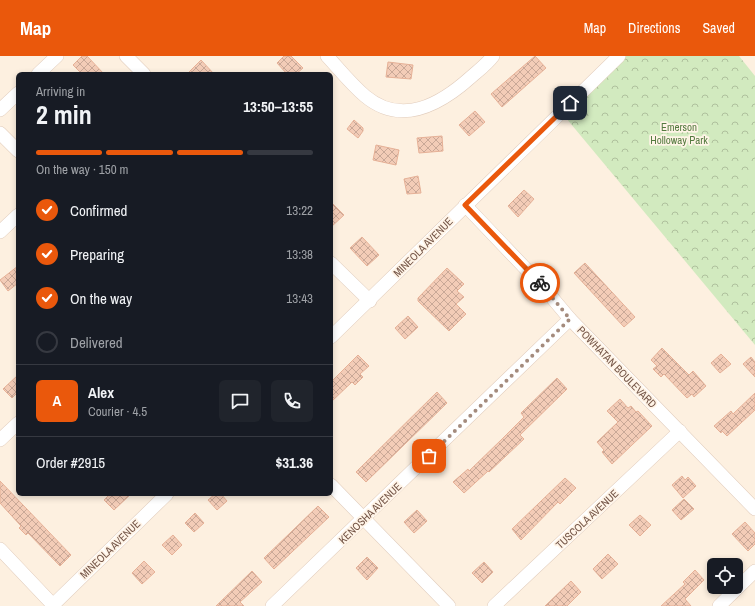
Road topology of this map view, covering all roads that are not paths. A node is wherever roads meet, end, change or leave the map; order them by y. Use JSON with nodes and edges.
{"nodes":[{"id":1,"x":57,"y":56,"type":"edge"},
{"id":2,"x":126,"y":56,"type":"edge"},
{"id":3,"x":326,"y":56,"type":"edge"},
{"id":4,"x":493,"y":56,"type":"edge"},
{"id":5,"x":619,"y":56,"type":"edge"},
{"id":6,"x":40,"y":72,"type":"edge"},
{"id":7,"x":142,"y":72,"type":"edge"},
{"id":8,"x":16,"y":95,"type":"edge"},
{"id":9,"x":0,"y":110,"type":"edge"},
{"id":10,"x":0,"y":133,"type":"edge"},
{"id":11,"x":16,"y":149,"type":"edge"},
{"id":12,"x":465,"y":205,"type":"junction"},
{"id":13,"x":16,"y":216,"type":"edge"},
{"id":14,"x":0,"y":232,"type":"edge"},
{"id":15,"x":333,"y":265,"type":"edge"},
{"id":16,"x":370,"y":302,"type":"junction"},
{"id":17,"x":570,"y":319,"type":"junction"},
{"id":18,"x":333,"y":335,"type":"edge"},
{"id":19,"x":16,"y":425,"type":"edge"},
{"id":20,"x":680,"y":431,"type":"junction"},
{"id":21,"x":0,"y":440,"type":"edge"},
{"id":22,"x":333,"y":487,"type":"edge"},
{"id":23,"x":165,"y":496,"type":"edge"},
{"id":24,"x":755,"y":509,"type":"edge"},
{"id":25,"x":364,"y":519,"type":"junction"},
{"id":26,"x":0,"y":549,"type":"edge"},
{"id":27,"x":755,"y":571,"type":"edge"},
{"id":28,"x":53,"y":605,"type":"edge"},
{"id":29,"x":272,"y":606,"type":"edge"},
{"id":30,"x":449,"y":606,"type":"edge"},
{"id":31,"x":494,"y":606,"type":"edge"},
{"id":32,"x":719,"y":606,"type":"edge"}],
"edges":[{"from":1,"to":6,"type":"street"},
{"from":2,"to":7,"type":"street"},
{"from":3,"to":4,"type":"street"},
{"from":5,"to":12,"type":"street","name":"MINEOLA AVENUE"},
{"from":8,"to":9,"type":"street"},
{"from":10,"to":11,"type":"street"},
{"from":12,"to":16,"type":"street","name":"MINEOLA AVENUE"},
{"from":12,"to":17,"type":"street","name":"POWHATAN BOULEVARD"},
{"from":13,"to":14,"type":"street"},
{"from":15,"to":16,"type":"street"},
{"from":16,"to":18,"type":"street","name":"MINEOLA AVENUE"},
{"from":17,"to":20,"type":"street","name":"POWHATAN BOULEVARD"},
{"from":17,"to":25,"type":"street","name":"KENOSHA AVENUE"},
{"from":19,"to":21,"type":"street"},
{"from":20,"to":24,"type":"street","name":"POWHATAN BOULEVARD"},
{"from":20,"to":31,"type":"street","name":"TUSCOLA AVENUE"},
{"from":22,"to":25,"type":"street"},
{"from":23,"to":28,"type":"street","name":"MINEOLA AVENUE"},
{"from":25,"to":29,"type":"street","name":"KENOSHA AVENUE"},
{"from":25,"to":30,"type":"street"},
{"from":26,"to":28,"type":"street"},
{"from":27,"to":32,"type":"street"}]}
